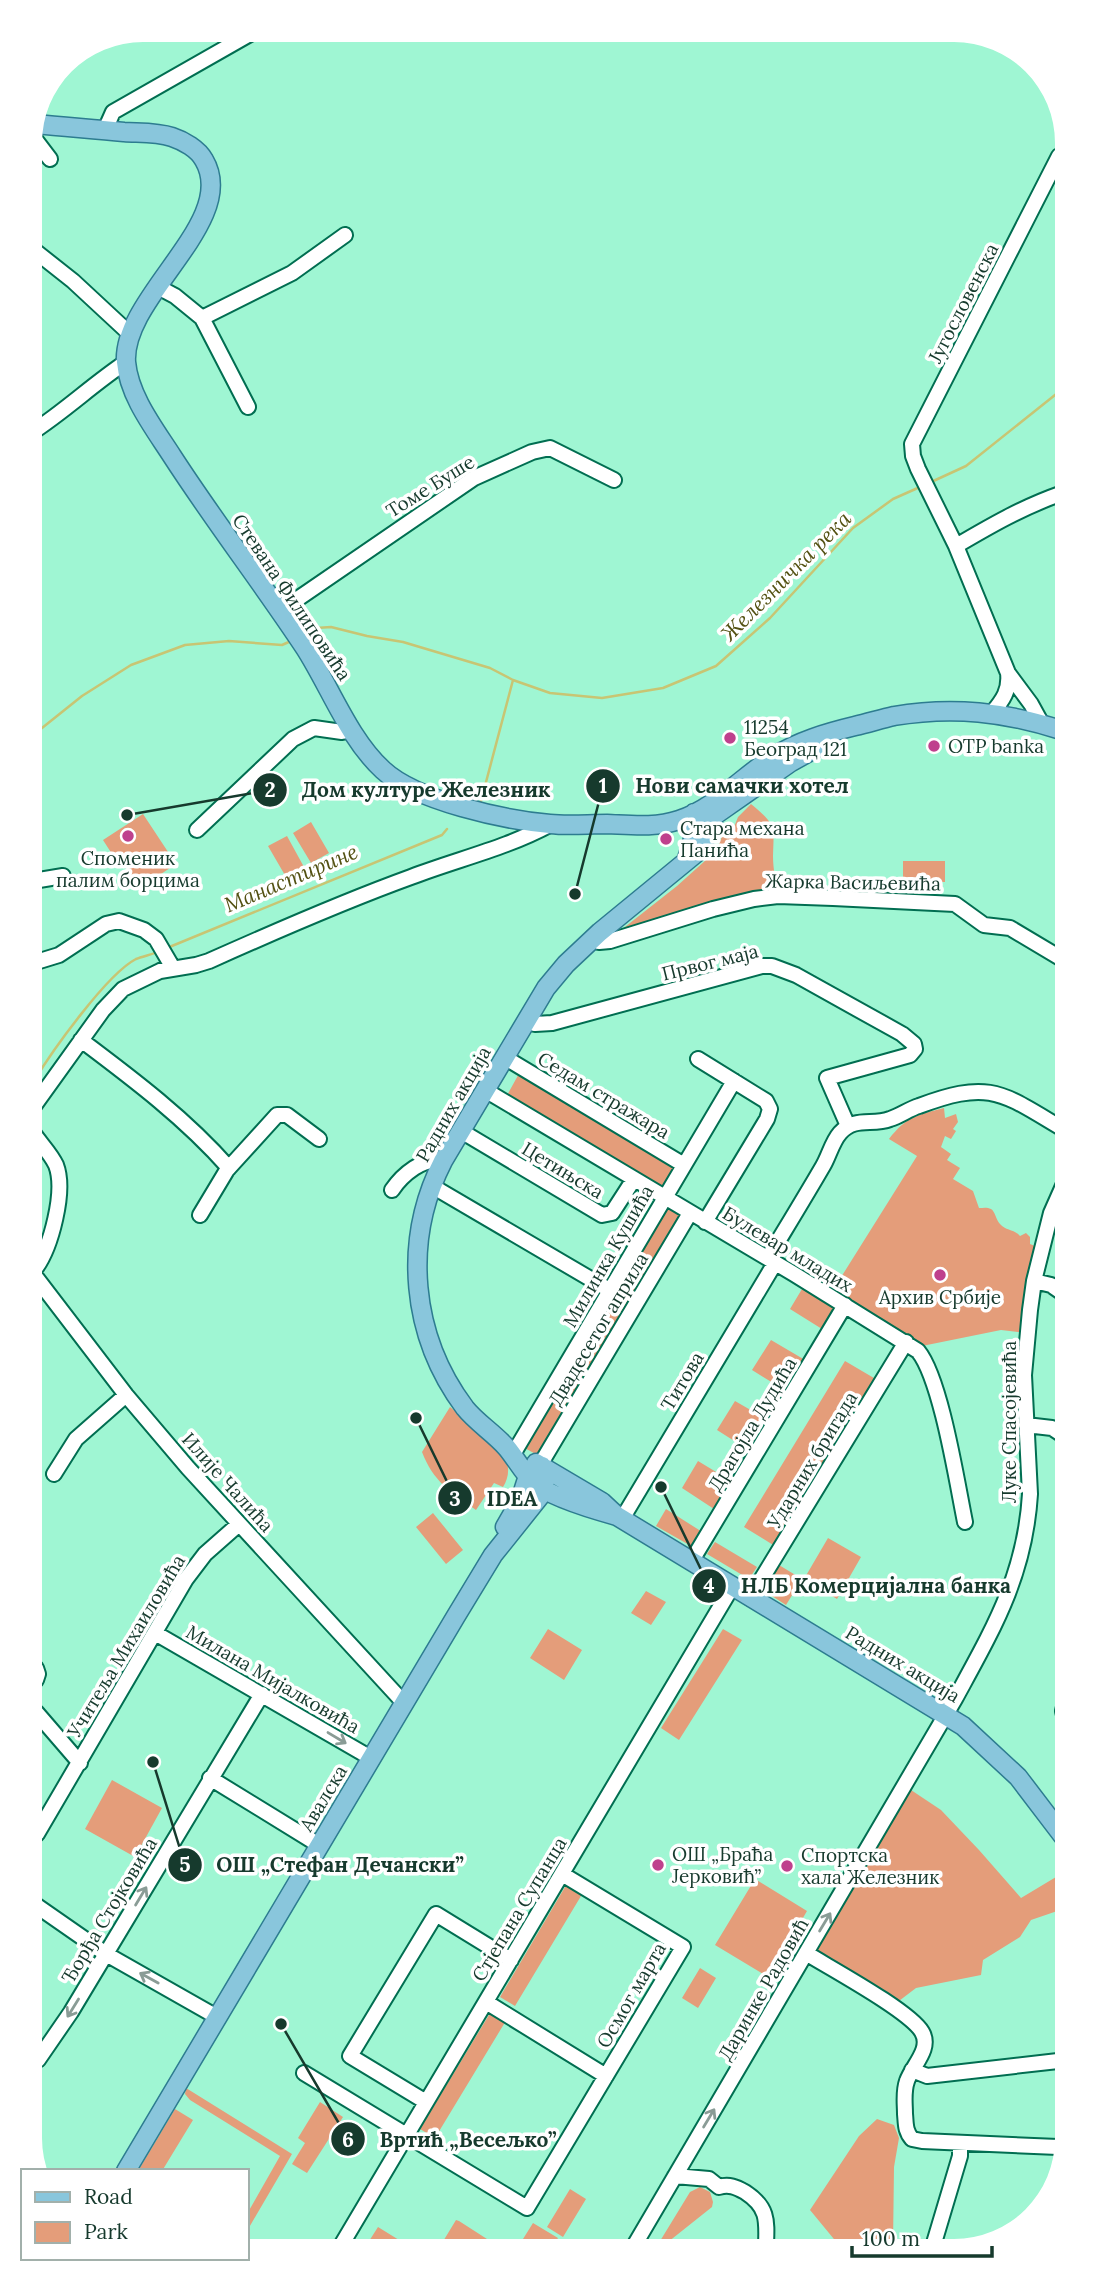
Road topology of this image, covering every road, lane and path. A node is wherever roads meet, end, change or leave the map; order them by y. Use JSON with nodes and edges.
{"nodes":[{"id":1,"x":236,"y":42,"type":"edge"},
{"id":2,"x":44,"y":125,"type":"edge"},
{"id":3,"x":105,"y":130,"type":"junction"},
{"id":4,"x":42,"y":148,"type":"edge"},
{"id":5,"x":50,"y":159,"type":"dead end"},
{"id":6,"x":1055,"y":164,"type":"edge"},
{"id":7,"x":345,"y":235,"type":"dead end"},
{"id":8,"x":42,"y":256,"type":"edge"},
{"id":9,"x":158,"y":287,"type":"junction"},
{"id":10,"x":202,"y":318,"type":"junction"},
{"id":11,"x":129,"y":334,"type":"junction"},
{"id":12,"x":126,"y":362,"type":"junction"},
{"id":13,"x":248,"y":407,"type":"dead end"},
{"id":14,"x":42,"y":426,"type":"edge"},
{"id":15,"x":614,"y":480,"type":"dead end"},
{"id":16,"x":1055,"y":496,"type":"edge"},
{"id":17,"x":956,"y":546,"type":"junction"},
{"id":18,"x":284,"y":617,"type":"junction"},
{"id":19,"x":1008,"y":673,"type":"junction"},
{"id":20,"x":992,"y":713,"type":"junction"},
{"id":21,"x":1042,"y":724,"type":"junction"},
{"id":22,"x":1055,"y":728,"type":"edge"},
{"id":23,"x":352,"y":730,"type":"junction"},
{"id":24,"x":695,"y":822,"type":"junction"},
{"id":25,"x":551,"y":824,"type":"junction"},
{"id":26,"x":197,"y":830,"type":"dead end"},
{"id":27,"x":63,"y":876,"type":"dead end"},
{"id":28,"x":42,"y":880,"type":"edge"},
{"id":29,"x":593,"y":937,"type":"junction"},
{"id":30,"x":1055,"y":955,"type":"edge"},
{"id":31,"x":166,"y":956,"type":"junction"},
{"id":32,"x":42,"y":960,"type":"edge"},
{"id":33,"x":526,"y":1021,"type":"junction"},
{"id":34,"x":81,"y":1040,"type":"junction"},
{"id":35,"x":504,"y":1057,"type":"junction"},
{"id":36,"x":698,"y":1059,"type":"dead end"},
{"id":37,"x":734,"y":1081,"type":"junction"},
{"id":38,"x":485,"y":1090,"type":"junction"},
{"id":39,"x":42,"y":1095,"type":"edge"},
{"id":40,"x":1055,"y":1124,"type":"edge"},
{"id":41,"x":848,"y":1126,"type":"junction"},
{"id":42,"x":461,"y":1131,"type":"junction"},
{"id":43,"x":319,"y":1139,"type":"dead end"},
{"id":44,"x":42,"y":1145,"type":"edge"},
{"id":45,"x":443,"y":1161,"type":"junction"},
{"id":46,"x":684,"y":1165,"type":"junction"},
{"id":47,"x":229,"y":1167,"type":"junction"},
{"id":48,"x":634,"y":1179,"type":"junction"},
{"id":49,"x":432,"y":1186,"type":"junction"},
{"id":50,"x":392,"y":1190,"type":"dead end"},
{"id":51,"x":665,"y":1198,"type":"junction"},
{"id":52,"x":1055,"y":1204,"type":"edge"},
{"id":53,"x":690,"y":1213,"type":"junction"},
{"id":54,"x":200,"y":1215,"type":"dead end"},
{"id":55,"x":705,"y":1222,"type":"junction"},
{"id":56,"x":42,"y":1254,"type":"edge"},
{"id":57,"x":772,"y":1261,"type":"junction"},
{"id":58,"x":1034,"y":1281,"type":"junction"},
{"id":59,"x":42,"y":1286,"type":"edge"},
{"id":60,"x":1055,"y":1289,"type":"edge"},
{"id":61,"x":611,"y":1291,"type":"junction"},
{"id":62,"x":845,"y":1305,"type":"junction"},
{"id":63,"x":906,"y":1342,"type":"junction"},
{"id":64,"x":126,"y":1395,"type":"junction"},
{"id":65,"x":1026,"y":1425,"type":"junction"},
{"id":66,"x":1055,"y":1430,"type":"edge"},
{"id":67,"x":512,"y":1450,"type":"junction"},
{"id":68,"x":537,"y":1469,"type":"junction"},
{"id":69,"x":54,"y":1474,"type":"dead end"},
{"id":70,"x":543,"y":1489,"type":"junction"},
{"id":71,"x":582,"y":1505,"type":"junction"},
{"id":72,"x":619,"y":1517,"type":"junction"},
{"id":73,"x":522,"y":1519,"type":"junction"},
{"id":74,"x":965,"y":1522,"type":"dead end"},
{"id":75,"x":239,"y":1524,"type":"junction"},
{"id":76,"x":493,"y":1555,"type":"junction"},
{"id":77,"x":691,"y":1562,"type":"junction"},
{"id":78,"x":732,"y":1587,"type":"junction"},
{"id":79,"x":750,"y":1598,"type":"junction"},
{"id":80,"x":155,"y":1633,"type":"junction"},
{"id":81,"x":262,"y":1694,"type":"junction"},
{"id":82,"x":404,"y":1703,"type":"junction"},
{"id":83,"x":945,"y":1714,"type":"junction"},
{"id":84,"x":42,"y":1719,"type":"edge"},
{"id":85,"x":371,"y":1758,"type":"junction"},
{"id":86,"x":79,"y":1763,"type":"junction"},
{"id":87,"x":210,"y":1778,"type":"junction"},
{"id":88,"x":42,"y":1826,"type":"edge"},
{"id":89,"x":1055,"y":1826,"type":"edge"},
{"id":90,"x":319,"y":1845,"type":"junction"},
{"id":91,"x":562,"y":1874,"type":"junction"},
{"id":92,"x":42,"y":1909,"type":"edge"},
{"id":93,"x":806,"y":1953,"type":"junction"},
{"id":94,"x":106,"y":1954,"type":"junction"},
{"id":95,"x":511,"y":1960,"type":"junction"},
{"id":96,"x":486,"y":2002,"type":"junction"},
{"id":97,"x":217,"y":2017,"type":"junction"},
{"id":98,"x":42,"y":2054,"type":"edge"},
{"id":99,"x":1055,"y":2061,"type":"edge"},
{"id":100,"x":912,"y":2070,"type":"junction"},
{"id":101,"x":304,"y":2073,"type":"dead end"},
{"id":102,"x":606,"y":2076,"type":"junction"},
{"id":103,"x":426,"y":2102,"type":"junction"},
{"id":104,"x":407,"y":2134,"type":"junction"},
{"id":105,"x":960,"y":2143,"type":"junction"},
{"id":106,"x":1054,"y":2147,"type":"edge"},
{"id":107,"x":127,"y":2169,"type":"edge"},
{"id":108,"x":675,"y":2176,"type":"junction"},
{"id":109,"x":345,"y":2239,"type":"edge"},
{"id":110,"x":638,"y":2239,"type":"edge"},
{"id":111,"x":766,"y":2239,"type":"edge"},
{"id":112,"x":935,"y":2239,"type":"edge"}],
"edges":[{"from":1,"to":3,"type":"street"},
{"from":2,"to":3,"type":"main road","name":"Стевана Филиповића"},
{"from":3,"to":9,"type":"main road","name":"Стевана Филиповића"},
{"from":4,"to":5,"type":"street"},
{"from":6,"to":17,"type":"street","name":"Југословенска"},
{"from":7,"to":10,"type":"street"},
{"from":8,"to":11,"type":"street"},
{"from":9,"to":10,"type":"street"},
{"from":9,"to":11,"type":"main road","name":"Стевана Филиповића"},
{"from":10,"to":13,"type":"street"},
{"from":11,"to":12,"type":"main road","name":"Стевана Филиповића"},
{"from":12,"to":14,"type":"street"},
{"from":12,"to":18,"type":"main road","name":"Стевана Филиповића"},
{"from":15,"to":18,"type":"street","name":"Томе Буше"},
{"from":16,"to":17,"type":"street"},
{"from":17,"to":19,"type":"street"},
{"from":18,"to":23,"type":"main road","name":"Стевана Филиповића"},
{"from":19,"to":20,"type":"street"},
{"from":19,"to":21,"type":"street"},
{"from":20,"to":21,"type":"main road"},
{"from":20,"to":24,"type":"main road"},
{"from":21,"to":22,"type":"main road"},
{"from":23,"to":25,"type":"main road","name":"Стевана Филиповића"},
{"from":23,"to":26,"type":"street"},
{"from":24,"to":25,"type":"main road","name":"Стевана Филиповића"},
{"from":24,"to":29,"type":"main road","name":"Радних акција"},
{"from":25,"to":31,"type":"street"},
{"from":27,"to":28,"type":"street"},
{"from":29,"to":30,"type":"street","name":"Жарка Васиљевића"},
{"from":29,"to":33,"type":"main road","name":"Радних акција"},
{"from":31,"to":32,"type":"street"},
{"from":31,"to":34,"type":"street"},
{"from":33,"to":35,"type":"main road","name":"Радних акција"},
{"from":33,"to":41,"type":"street","name":"Првог маја"},
{"from":34,"to":39,"type":"street"},
{"from":34,"to":47,"type":"street"},
{"from":35,"to":38,"type":"main road","name":"Радних акција"},
{"from":35,"to":46,"type":"street","name":"Седам стражара"},
{"from":36,"to":37,"type":"street"},
{"from":37,"to":46,"type":"street","name":"Милинка Кушића"},
{"from":37,"to":55,"type":"street"},
{"from":38,"to":42,"type":"main road","name":"Радних акција"},
{"from":38,"to":48,"type":"street","name":"Булевар младих"},
{"from":40,"to":41,"type":"street"},
{"from":41,"to":57,"type":"street","name":"Титова"},
{"from":42,"to":45,"type":"main road","name":"Радних акција"},
{"from":42,"to":48,"type":"street","name":"Цетињска"},
{"from":43,"to":47,"type":"street"},
{"from":44,"to":56,"type":"street"},
{"from":45,"to":49,"type":"main road","name":"Радних акција"},
{"from":45,"to":50,"type":"street"},
{"from":46,"to":51,"type":"street","name":"Милинка Кушића"},
{"from":47,"to":54,"type":"street"},
{"from":48,"to":51,"type":"street","name":"Булевар младих"},
{"from":49,"to":61,"type":"street"},
{"from":49,"to":67,"type":"main road","name":"Радних акција"},
{"from":51,"to":53,"type":"street","name":"Булевар младих"},
{"from":51,"to":61,"type":"street","name":"Милинка Кушића"},
{"from":52,"to":58,"type":"street"},
{"from":53,"to":55,"type":"street","name":"Булевар младих"},
{"from":53,"to":68,"type":"street","name":"Двадесетог априла"},
{"from":55,"to":57,"type":"street","name":"Булевар младих"},
{"from":57,"to":62,"type":"street","name":"Булевар младих"},
{"from":57,"to":72,"type":"street","name":"Титова"},
{"from":58,"to":60,"type":"street"},
{"from":58,"to":65,"type":"street","name":"Луке Спасојевића"},
{"from":59,"to":64,"type":"street","name":"Илије Чалића"},
{"from":61,"to":67,"type":"street","name":"Милинка Кушића"},
{"from":62,"to":63,"type":"street","name":"Булевар младих"},
{"from":62,"to":77,"type":"street","name":"Драгојла Дудића"},
{"from":63,"to":74,"type":"street","name":"Булевар младих"},
{"from":63,"to":79,"type":"street","name":"Ударних бригада"},
{"from":64,"to":69,"type":"street"},
{"from":64,"to":75,"type":"street","name":"Илије Чалића"},
{"from":65,"to":66,"type":"street"},
{"from":65,"to":83,"type":"street","name":"Луке Спасојевића"},
{"from":67,"to":68,"type":"main road","name":"Радних акција"},
{"from":68,"to":70,"type":"main road"},
{"from":68,"to":72,"type":"main road","name":"Радних акција"},
{"from":68,"to":76,"type":"main road","name":"Авалска"},
{"from":70,"to":71,"type":"main road","name":"Радних акција"},
{"from":70,"to":73,"type":"main road","name":"Авалска"},
{"from":71,"to":72,"type":"main road","name":"Радних акција"},
{"from":71,"to":73,"type":"main road"},
{"from":72,"to":77,"type":"main road","name":"Радних акција"},
{"from":73,"to":76,"type":"main road","name":"Авалска"},
{"from":75,"to":80,"type":"street","name":"Учитеља Михаиловића"},
{"from":75,"to":82,"type":"street","name":"Илије Чалића"},
{"from":76,"to":82,"type":"main road","name":"Авалска"},
{"from":77,"to":78,"type":"main road","name":"Радних акција"},
{"from":78,"to":79,"type":"main road","name":"Радних акција"},
{"from":78,"to":91,"type":"street","name":"Стјепана Супанца"},
{"from":79,"to":83,"type":"main road","name":"Радних акција"},
{"from":80,"to":81,"type":"street","name":"Милана Мијалковића"},
{"from":80,"to":86,"type":"street","name":"Учитеља Михаиловића"},
{"from":81,"to":85,"type":"street","name":"Милана Мијалковића","one_way":true},
{"from":81,"to":87,"type":"street","name":"Ђорђа Стојковића"},
{"from":82,"to":85,"type":"main road","name":"Авалска"},
{"from":83,"to":89,"type":"main road","name":"Радних акција"},
{"from":93,"to":83,"type":"street","name":"Даринке Радовић","one_way":true},
{"from":84,"to":86,"type":"street"},
{"from":85,"to":90,"type":"main road","name":"Авалска"},
{"from":86,"to":88,"type":"street","name":"Учитеља Михаиловића"},
{"from":87,"to":90,"type":"street"},
{"from":94,"to":87,"type":"street","name":"Ђорђа Стојковића","one_way":true},
{"from":90,"to":97,"type":"main road","name":"Авалска"},
{"from":91,"to":95,"type":"street","name":"Стјепана Супанца"},
{"from":91,"to":102,"type":"street","name":"Осмог марта"},
{"from":92,"to":94,"type":"street"},
{"from":93,"to":100,"type":"street"},
{"from":108,"to":93,"type":"street","name":"Даринке Радовић","one_way":true},
{"from":97,"to":94,"type":"street","one_way":true},
{"from":94,"to":98,"type":"street","name":"Ђорђа Стојковића","one_way":true},
{"from":95,"to":96,"type":"street","name":"Стјепана Супанца"},
{"from":95,"to":103,"type":"street"},
{"from":96,"to":102,"type":"street","name":"Осмог марта"},
{"from":96,"to":103,"type":"street","name":"Стјепана Супанца"},
{"from":97,"to":107,"type":"main road","name":"Авалска"},
{"from":99,"to":100,"type":"street"},
{"from":100,"to":105,"type":"street"},
{"from":101,"to":104,"type":"street"},
{"from":102,"to":104,"type":"street","name":"Осмог марта"},
{"from":103,"to":104,"type":"street","name":"Стјепана Супанца"},
{"from":104,"to":109,"type":"street","name":"Стјепана Супанца"},
{"from":105,"to":106,"type":"street"},
{"from":105,"to":112,"type":"street"},
{"from":108,"to":110,"type":"street","name":"Даринке Радовић"},
{"from":108,"to":111,"type":"street"}]}
